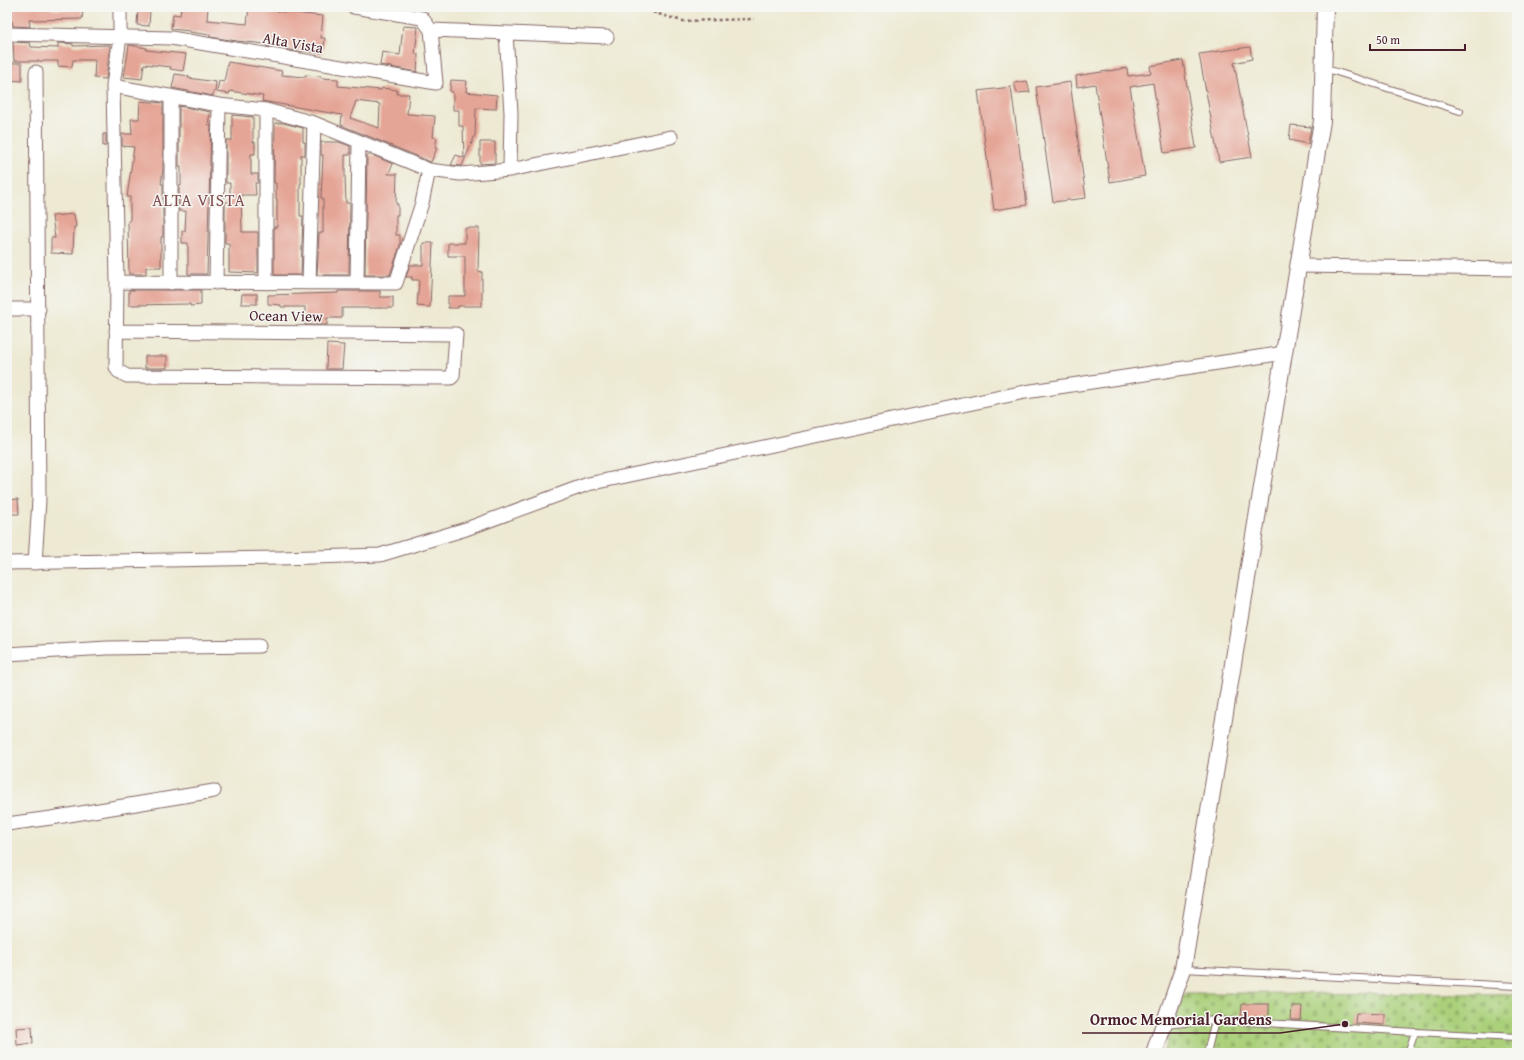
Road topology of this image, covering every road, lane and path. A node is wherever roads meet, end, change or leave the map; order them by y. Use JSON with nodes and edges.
{"nodes":[{"id":1,"x":120,"y":7,"type":"edge"},
{"id":2,"x":354,"y":7,"type":"edge"},
{"id":3,"x":652,"y":7,"type":"edge"},
{"id":4,"x":1325,"y":7,"type":"edge"},
{"id":5,"x":421,"y":12,"type":"edge"},
{"id":6,"x":754,"y":19,"type":"dead end"},
{"id":7,"x":431,"y":30,"type":"junction"},
{"id":8,"x":506,"y":33,"type":"junction"},
{"id":9,"x":7,"y":34,"type":"edge"},
{"id":10,"x":120,"y":37,"type":"junction"},
{"id":11,"x":607,"y":37,"type":"dead end"},
{"id":12,"x":1324,"y":68,"type":"junction"},
{"id":13,"x":36,"y":72,"type":"dead end"},
{"id":14,"x":113,"y":86,"type":"junction"},
{"id":15,"x":171,"y":96,"type":"junction"},
{"id":16,"x":219,"y":105,"type":"junction"},
{"id":17,"x":266,"y":110,"type":"junction"},
{"id":18,"x":1460,"y":110,"type":"dead end"},
{"id":19,"x":314,"y":124,"type":"junction"},
{"id":20,"x":671,"y":137,"type":"dead end"},
{"id":21,"x":359,"y":142,"type":"junction"},
{"id":22,"x":429,"y":170,"type":"junction"},
{"id":23,"x":510,"y":170,"type":"junction"},
{"id":24,"x":1299,"y":266,"type":"junction"},
{"id":25,"x":1517,"y":269,"type":"edge"},
{"id":26,"x":117,"y":282,"type":"junction"},
{"id":27,"x":171,"y":283,"type":"junction"},
{"id":28,"x":216,"y":283,"type":"junction"},
{"id":29,"x":266,"y":283,"type":"junction"},
{"id":30,"x":309,"y":283,"type":"junction"},
{"id":31,"x":357,"y":283,"type":"junction"},
{"id":32,"x":7,"y":309,"type":"edge"},
{"id":33,"x":39,"y":309,"type":"junction"},
{"id":34,"x":116,"y":331,"type":"junction"},
{"id":35,"x":1284,"y":353,"type":"junction"},
{"id":36,"x":7,"y":563,"type":"edge"},
{"id":37,"x":35,"y":563,"type":"junction"},
{"id":38,"x":259,"y":646,"type":"dead end"},
{"id":39,"x":7,"y":654,"type":"edge"},
{"id":40,"x":214,"y":791,"type":"dead end"},
{"id":41,"x":7,"y":824,"type":"edge"},
{"id":42,"x":1183,"y":969,"type":"junction"},
{"id":43,"x":1517,"y":986,"type":"edge"},
{"id":44,"x":1215,"y":1020,"type":"junction"},
{"id":45,"x":1164,"y":1025,"type":"junction"},
{"id":46,"x":1415,"y":1032,"type":"junction"},
{"id":47,"x":1517,"y":1037,"type":"edge"},
{"id":48,"x":1154,"y":1053,"type":"edge"},
{"id":49,"x":1208,"y":1053,"type":"edge"},
{"id":50,"x":1408,"y":1053,"type":"edge"}],
"edges":[{"from":1,"to":10,"type":"street"},
{"from":2,"to":5,"type":"street"},
{"from":3,"to":6,"type":"path"},
{"from":4,"to":12,"type":"street"},
{"from":5,"to":7,"type":"street"},
{"from":7,"to":8,"type":"street"},
{"from":7,"to":10,"type":"street","name":"Alta Vista"},
{"from":8,"to":11,"type":"street"},
{"from":8,"to":23,"type":"street"},
{"from":9,"to":10,"type":"street","name":"Alta Vista"},
{"from":10,"to":14,"type":"street"},
{"from":12,"to":18,"type":"lane"},
{"from":12,"to":24,"type":"street"},
{"from":13,"to":33,"type":"street"},
{"from":14,"to":15,"type":"street"},
{"from":14,"to":26,"type":"street"},
{"from":15,"to":16,"type":"street"},
{"from":15,"to":27,"type":"street"},
{"from":16,"to":17,"type":"street"},
{"from":16,"to":28,"type":"street"},
{"from":17,"to":19,"type":"street"},
{"from":17,"to":29,"type":"street"},
{"from":19,"to":21,"type":"street"},
{"from":19,"to":30,"type":"street"},
{"from":20,"to":23,"type":"street"},
{"from":21,"to":22,"type":"street"},
{"from":21,"to":31,"type":"street"},
{"from":22,"to":23,"type":"street"},
{"from":22,"to":31,"type":"street"},
{"from":24,"to":25,"type":"street"},
{"from":24,"to":35,"type":"street"},
{"from":26,"to":27,"type":"street"},
{"from":26,"to":34,"type":"street"},
{"from":27,"to":28,"type":"street"},
{"from":28,"to":29,"type":"street"},
{"from":29,"to":30,"type":"street"},
{"from":30,"to":31,"type":"street"},
{"from":32,"to":33,"type":"street"},
{"from":33,"to":37,"type":"street"},
{"from":34,"to":34,"type":"street","name":"Ocean View"},
{"from":35,"to":37,"type":"street"},
{"from":35,"to":42,"type":"street"},
{"from":36,"to":37,"type":"street"},
{"from":38,"to":39,"type":"street"},
{"from":40,"to":41,"type":"street"},
{"from":42,"to":43,"type":"lane"},
{"from":42,"to":45,"type":"street"},
{"from":44,"to":45,"type":"lane"},
{"from":44,"to":46,"type":"lane"},
{"from":44,"to":49,"type":"lane"},
{"from":45,"to":48,"type":"street"},
{"from":46,"to":47,"type":"lane"},
{"from":46,"to":50,"type":"lane"}]}
